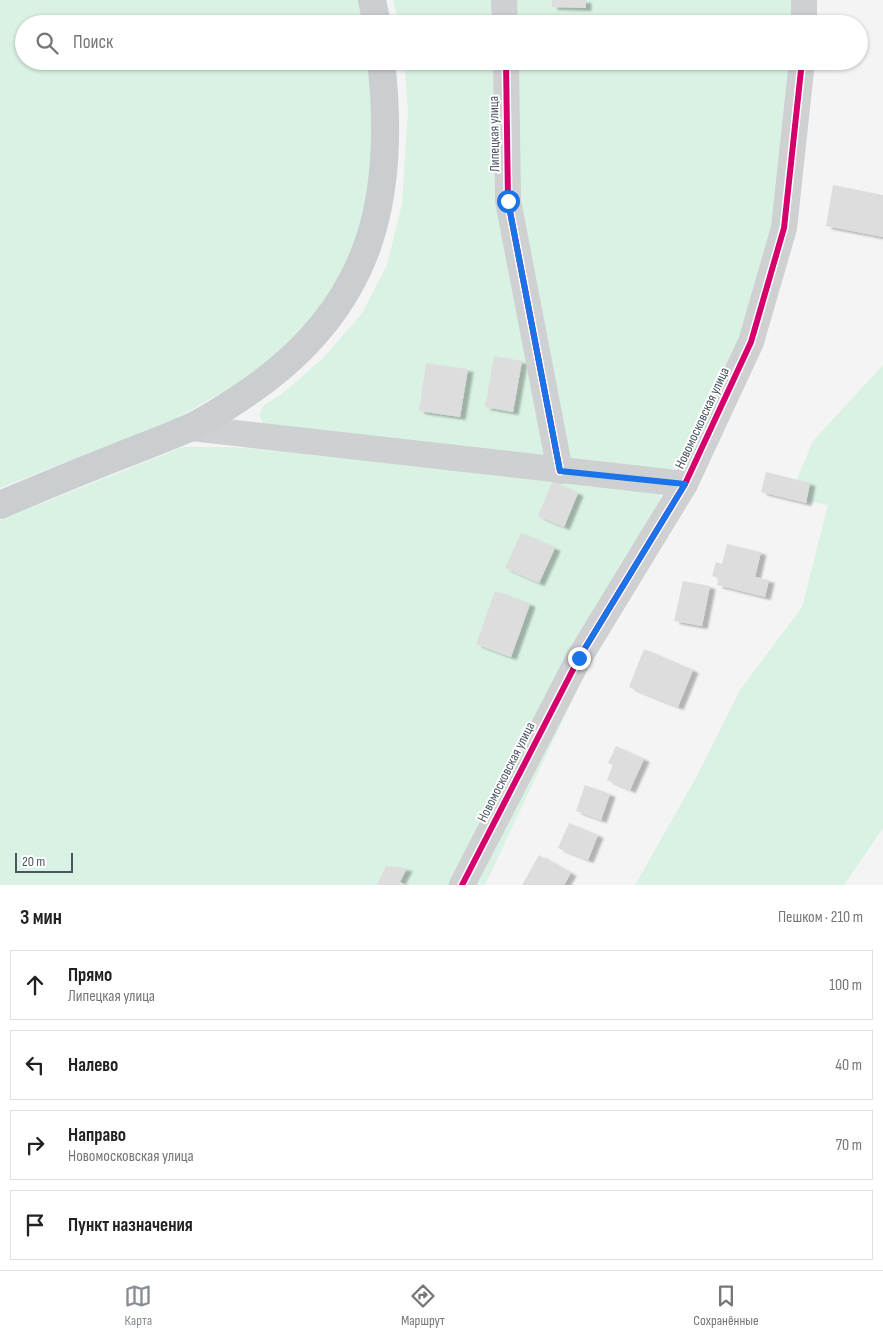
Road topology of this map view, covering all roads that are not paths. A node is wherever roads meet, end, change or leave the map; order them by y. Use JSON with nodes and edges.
{"nodes":[{"id":1,"x":372,"y":0,"type":"edge"},
{"id":2,"x":504,"y":0,"type":"edge"},
{"id":3,"x":804,"y":0,"type":"edge"},
{"id":4,"x":375,"y":15,"type":"edge"},
{"id":5,"x":505,"y":15,"type":"edge"},
{"id":6,"x":804,"y":15,"type":"edge"},
{"id":7,"x":382,"y":70,"type":"edge"},
{"id":8,"x":506,"y":70,"type":"edge"},
{"id":9,"x":801,"y":70,"type":"edge"},
{"id":10,"x":191,"y":428,"type":"junction"},
{"id":11,"x":560,"y":471,"type":"junction"},
{"id":12,"x":685,"y":484,"type":"junction"},
{"id":13,"x":0,"y":505,"type":"edge"},
{"id":14,"x":462,"y":885,"type":"edge"}],
"edges":[{"from":1,"to":4,"type":"main road"},
{"from":2,"to":5,"type":"street"},
{"from":3,"to":6,"type":"street"},
{"from":7,"to":10,"type":"main road"},
{"from":8,"to":11,"type":"street","name":"Липецкая улица"},
{"from":9,"to":12,"type":"street","name":"Новомосковская улица"},
{"from":10,"to":11,"type":"street"},
{"from":10,"to":13,"type":"main road"},
{"from":11,"to":12,"type":"street"},
{"from":12,"to":14,"type":"street","name":"Новомосковская улица"}]}
